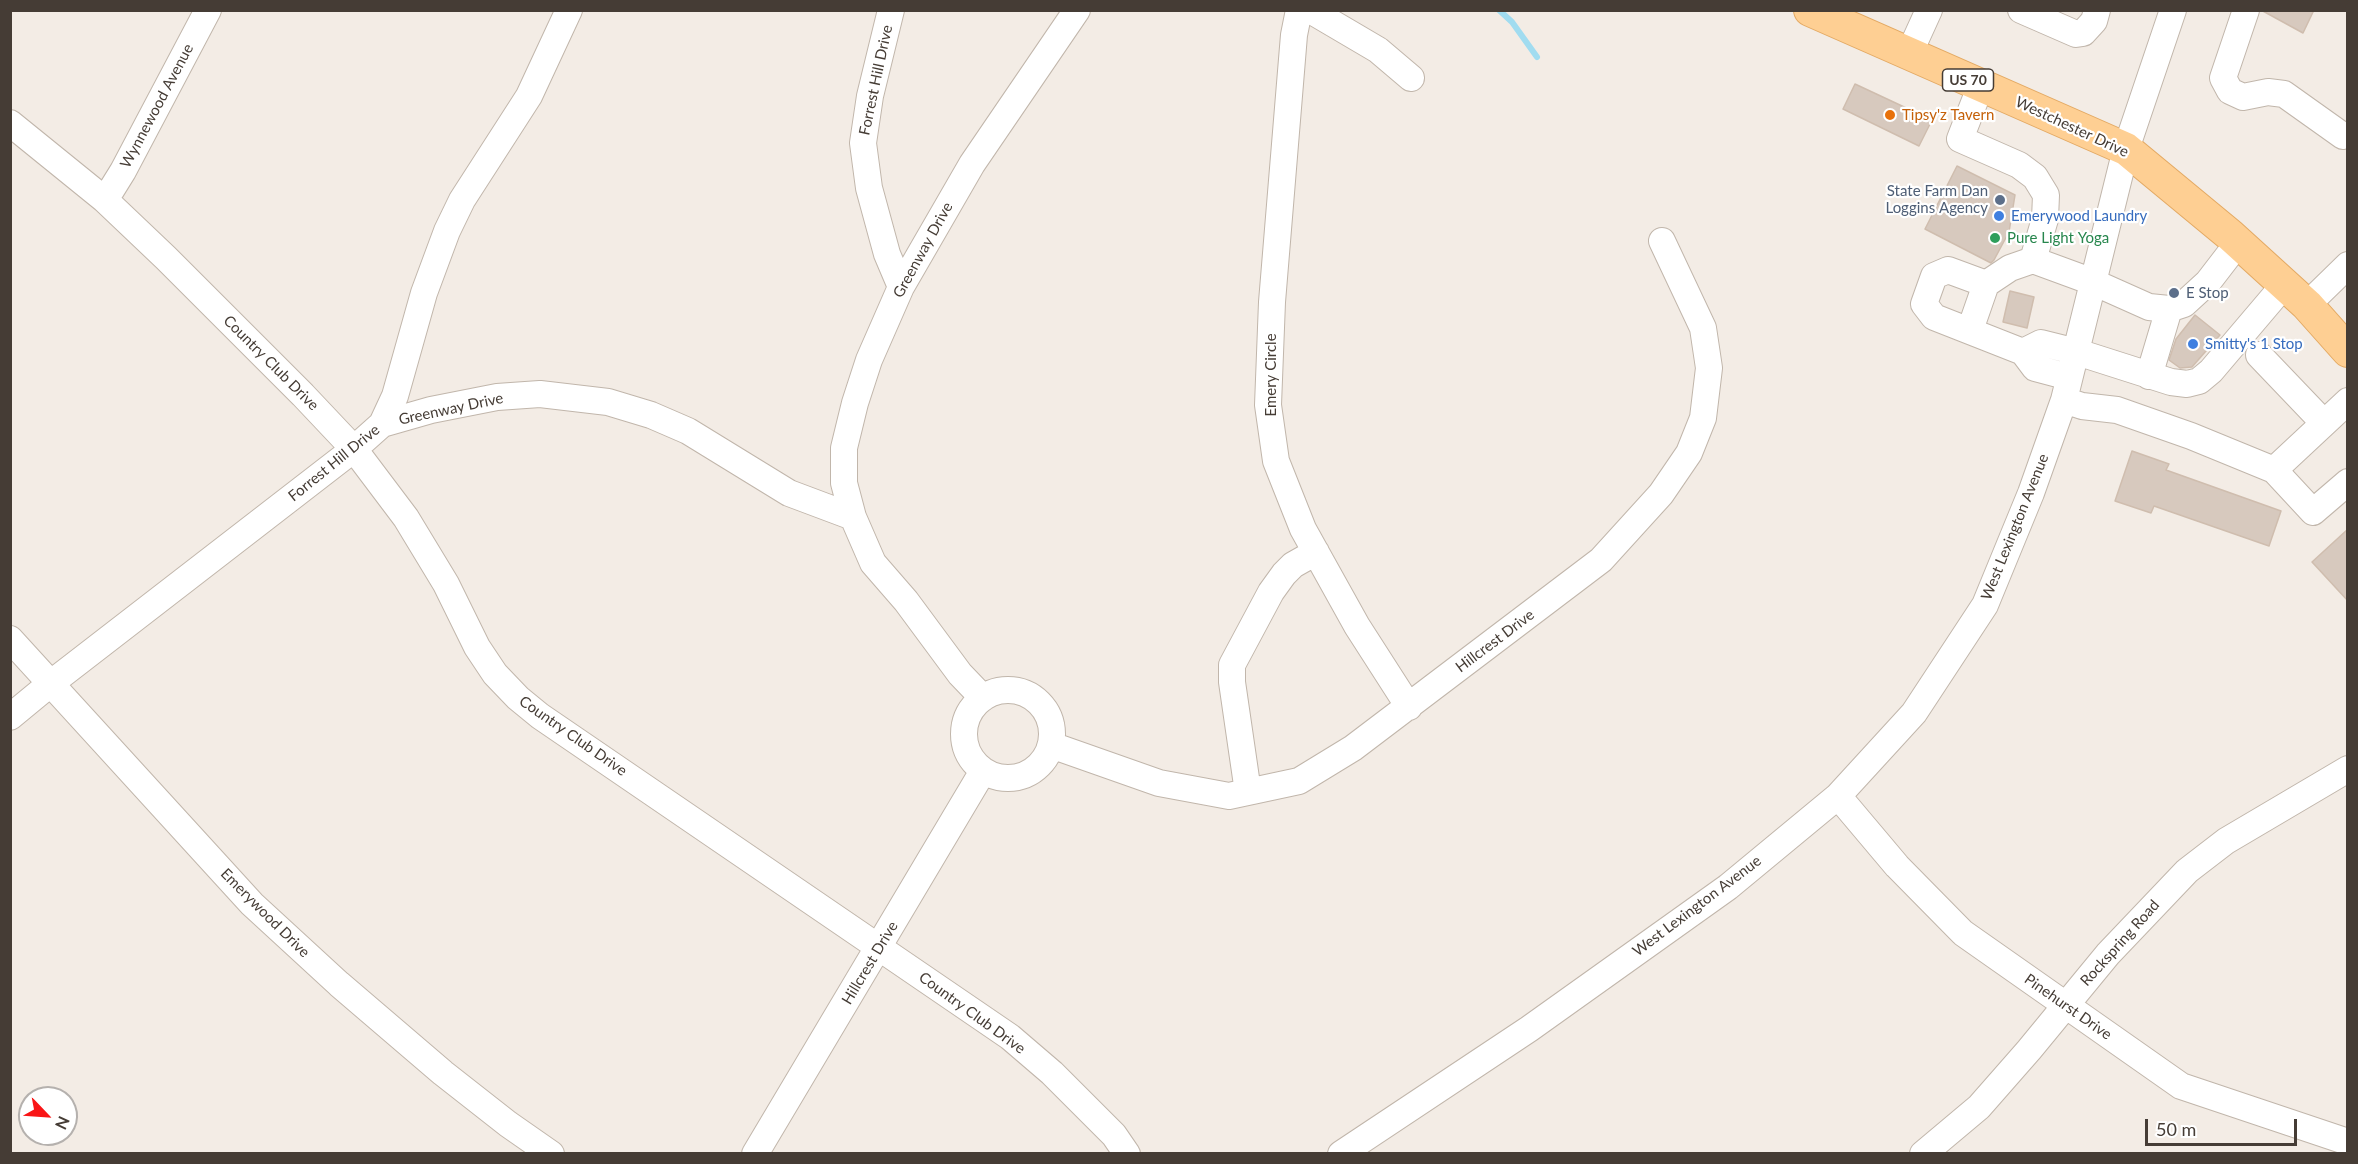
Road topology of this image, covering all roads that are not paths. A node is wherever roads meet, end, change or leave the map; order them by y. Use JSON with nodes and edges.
{"nodes":[{"id":1,"x":208,"y":10,"type":"edge"},
{"id":2,"x":569,"y":10,"type":"edge"},
{"id":3,"x":891,"y":10,"type":"edge"},
{"id":4,"x":1077,"y":10,"type":"edge"},
{"id":5,"x":1299,"y":10,"type":"edge"},
{"id":6,"x":1310,"y":10,"type":"edge"},
{"id":7,"x":1810,"y":10,"type":"edge"},
{"id":8,"x":1929,"y":10,"type":"edge"},
{"id":9,"x":2021,"y":10,"type":"edge"},
{"id":10,"x":2097,"y":10,"type":"edge"},
{"id":11,"x":2173,"y":10,"type":"edge"},
{"id":12,"x":2246,"y":10,"type":"edge"},
{"id":13,"x":1858,"y":21,"type":"edge"},
{"id":14,"x":1909,"y":54,"type":"junction"},
{"id":15,"x":1411,"y":78,"type":"dead end"},
{"id":16,"x":1981,"y":86,"type":"junction"},
{"id":17,"x":10,"y":123,"type":"edge"},
{"id":18,"x":2343,"y":136,"type":"dead end"},
{"id":19,"x":2126,"y":149,"type":"junction"},
{"id":20,"x":105,"y":200,"type":"junction"},
{"id":21,"x":1662,"y":241,"type":"dead end"},
{"id":22,"x":2238,"y":243,"type":"junction"},
{"id":23,"x":2033,"y":261,"type":"junction"},
{"id":24,"x":2348,"y":265,"type":"edge"},
{"id":25,"x":2093,"y":282,"type":"junction"},
{"id":26,"x":1986,"y":284,"type":"junction"},
{"id":27,"x":2284,"y":285,"type":"junction"},
{"id":28,"x":901,"y":287,"type":"junction"},
{"id":29,"x":2307,"y":305,"type":"junction"},
{"id":30,"x":2169,"y":309,"type":"junction"},
{"id":31,"x":1970,"y":330,"type":"junction"},
{"id":32,"x":2023,"y":351,"type":"junction"},
{"id":33,"x":2348,"y":351,"type":"edge"},
{"id":34,"x":2077,"y":352,"type":"junction"},
{"id":35,"x":2259,"y":355,"type":"dead end"},
{"id":36,"x":2149,"y":376,"type":"junction"},
{"id":37,"x":2067,"y":389,"type":"junction"},
{"id":38,"x":2348,"y":401,"type":"edge"},
{"id":39,"x":2324,"y":423,"type":"junction"},
{"id":40,"x":382,"y":424,"type":"junction"},
{"id":41,"x":354,"y":449,"type":"junction"},
{"id":42,"x":2274,"y":470,"type":"junction"},
{"id":43,"x":2348,"y":482,"type":"edge"},
{"id":44,"x":852,"y":517,"type":"junction"},
{"id":45,"x":1316,"y":552,"type":"junction"},
{"id":46,"x":10,"y":639,"type":"edge"},
{"id":47,"x":50,"y":684,"type":"junction"},
{"id":48,"x":983,"y":698,"type":"junction"},
{"id":49,"x":1409,"y":707,"type":"junction"},
{"id":50,"x":10,"y":717,"type":"edge"},
{"id":51,"x":1051,"y":745,"type":"junction"},
{"id":52,"x":2348,"y":769,"type":"edge"},
{"id":53,"x":983,"y":771,"type":"junction"},
{"id":54,"x":1248,"y":792,"type":"junction"},
{"id":55,"x":1838,"y":796,"type":"junction"},
{"id":56,"x":880,"y":946,"type":"junction"},
{"id":57,"x":2066,"y":1005,"type":"junction"},
{"id":58,"x":2337,"y":1145,"type":"edge"},
{"id":59,"x":551,"y":1154,"type":"edge"},
{"id":60,"x":755,"y":1154,"type":"edge"},
{"id":61,"x":1127,"y":1154,"type":"edge"},
{"id":62,"x":1341,"y":1154,"type":"edge"},
{"id":63,"x":1923,"y":1154,"type":"edge"}],
"edges":[{"from":1,"to":20,"type":"street","name":"Wynnewood Avenue"},
{"from":2,"to":40,"type":"street","name":"Forrest Hill Drive"},
{"from":3,"to":28,"type":"street","name":"Forrest Hill Drive"},
{"from":4,"to":28,"type":"street","name":"Greenway Drive"},
{"from":5,"to":45,"type":"street","name":"Emery Circle"},
{"from":6,"to":15,"type":"street"},
{"from":7,"to":13,"type":"main road","name":"Westchester Drive","number":"US 70"},
{"from":8,"to":14,"type":"street"},
{"from":9,"to":10,"type":"street"},
{"from":11,"to":19,"type":"street","name":"West Lexington Avenue"},
{"from":12,"to":18,"type":"street"},
{"from":13,"to":14,"type":"main road","name":"Westchester Drive","number":"US 70"},
{"from":14,"to":16,"type":"main road","name":"Westchester Drive","number":"US 70"},
{"from":16,"to":19,"type":"main road","name":"Westchester Drive","number":"US 70"},
{"from":16,"to":23,"type":"street"},
{"from":17,"to":20,"type":"street","name":"Country Club Drive"},
{"from":19,"to":22,"type":"main road","name":"Westchester Drive","number":"US 70"},
{"from":19,"to":25,"type":"street","name":"West Lexington Avenue"},
{"from":20,"to":41,"type":"street","name":"Country Club Drive"},
{"from":21,"to":49,"type":"street","name":"Hillcrest Drive"},
{"from":22,"to":27,"type":"main road","name":"Westchester Drive","number":"US 70"},
{"from":22,"to":30,"type":"street"},
{"from":23,"to":25,"type":"street"},
{"from":23,"to":26,"type":"street"},
{"from":24,"to":29,"type":"street"},
{"from":25,"to":30,"type":"street"},
{"from":25,"to":34,"type":"street","name":"West Lexington Avenue"},
{"from":26,"to":31,"type":"street"},
{"from":26,"to":31,"type":"street"},
{"from":27,"to":29,"type":"main road","name":"Westchester Drive","number":"US 70"},
{"from":27,"to":36,"type":"street"},
{"from":28,"to":44,"type":"street","name":"Greenway Drive"},
{"from":29,"to":33,"type":"main road","name":"Westchester Drive","number":"US 70"},
{"from":30,"to":36,"type":"street"},
{"from":31,"to":32,"type":"street"},
{"from":32,"to":34,"type":"street"},
{"from":32,"to":37,"type":"street"},
{"from":34,"to":36,"type":"street"},
{"from":34,"to":37,"type":"street","name":"West Lexington Avenue"},
{"from":35,"to":39,"type":"street"},
{"from":37,"to":42,"type":"street"},
{"from":37,"to":55,"type":"street","name":"West Lexington Avenue"},
{"from":38,"to":39,"type":"street"},
{"from":39,"to":42,"type":"street"},
{"from":40,"to":41,"type":"street","name":"Forrest Hill Drive"},
{"from":40,"to":44,"type":"street","name":"Greenway Drive"},
{"from":41,"to":47,"type":"street","name":"Forrest Hill Drive"},
{"from":41,"to":56,"type":"street","name":"Country Club Drive"},
{"from":42,"to":43,"type":"street"},
{"from":44,"to":48,"type":"street","name":"Greenway Drive"},
{"from":45,"to":49,"type":"street","name":"Emery Circle"},
{"from":45,"to":54,"type":"street"},
{"from":46,"to":47,"type":"street","name":"Emerywood Drive"},
{"from":47,"to":50,"type":"street","name":"Forrest Hill Drive"},
{"from":47,"to":59,"type":"street","name":"Emerywood Drive"},
{"from":48,"to":51,"type":"street"},
{"from":48,"to":53,"type":"street"},
{"from":49,"to":54,"type":"street","name":"Hillcrest Drive"},
{"from":51,"to":53,"type":"street"},
{"from":51,"to":54,"type":"street","name":"Hillcrest Drive"},
{"from":52,"to":57,"type":"street","name":"Rockspring Road"},
{"from":53,"to":56,"type":"street","name":"Hillcrest Drive"},
{"from":55,"to":57,"type":"street","name":"Pinehurst Drive"},
{"from":55,"to":62,"type":"street","name":"West Lexington Avenue"},
{"from":56,"to":60,"type":"street","name":"Hillcrest Drive"},
{"from":56,"to":61,"type":"street","name":"Country Club Drive"},
{"from":57,"to":58,"type":"street","name":"Pinehurst Drive"},
{"from":57,"to":63,"type":"street","name":"Rockspring Road"}]}
